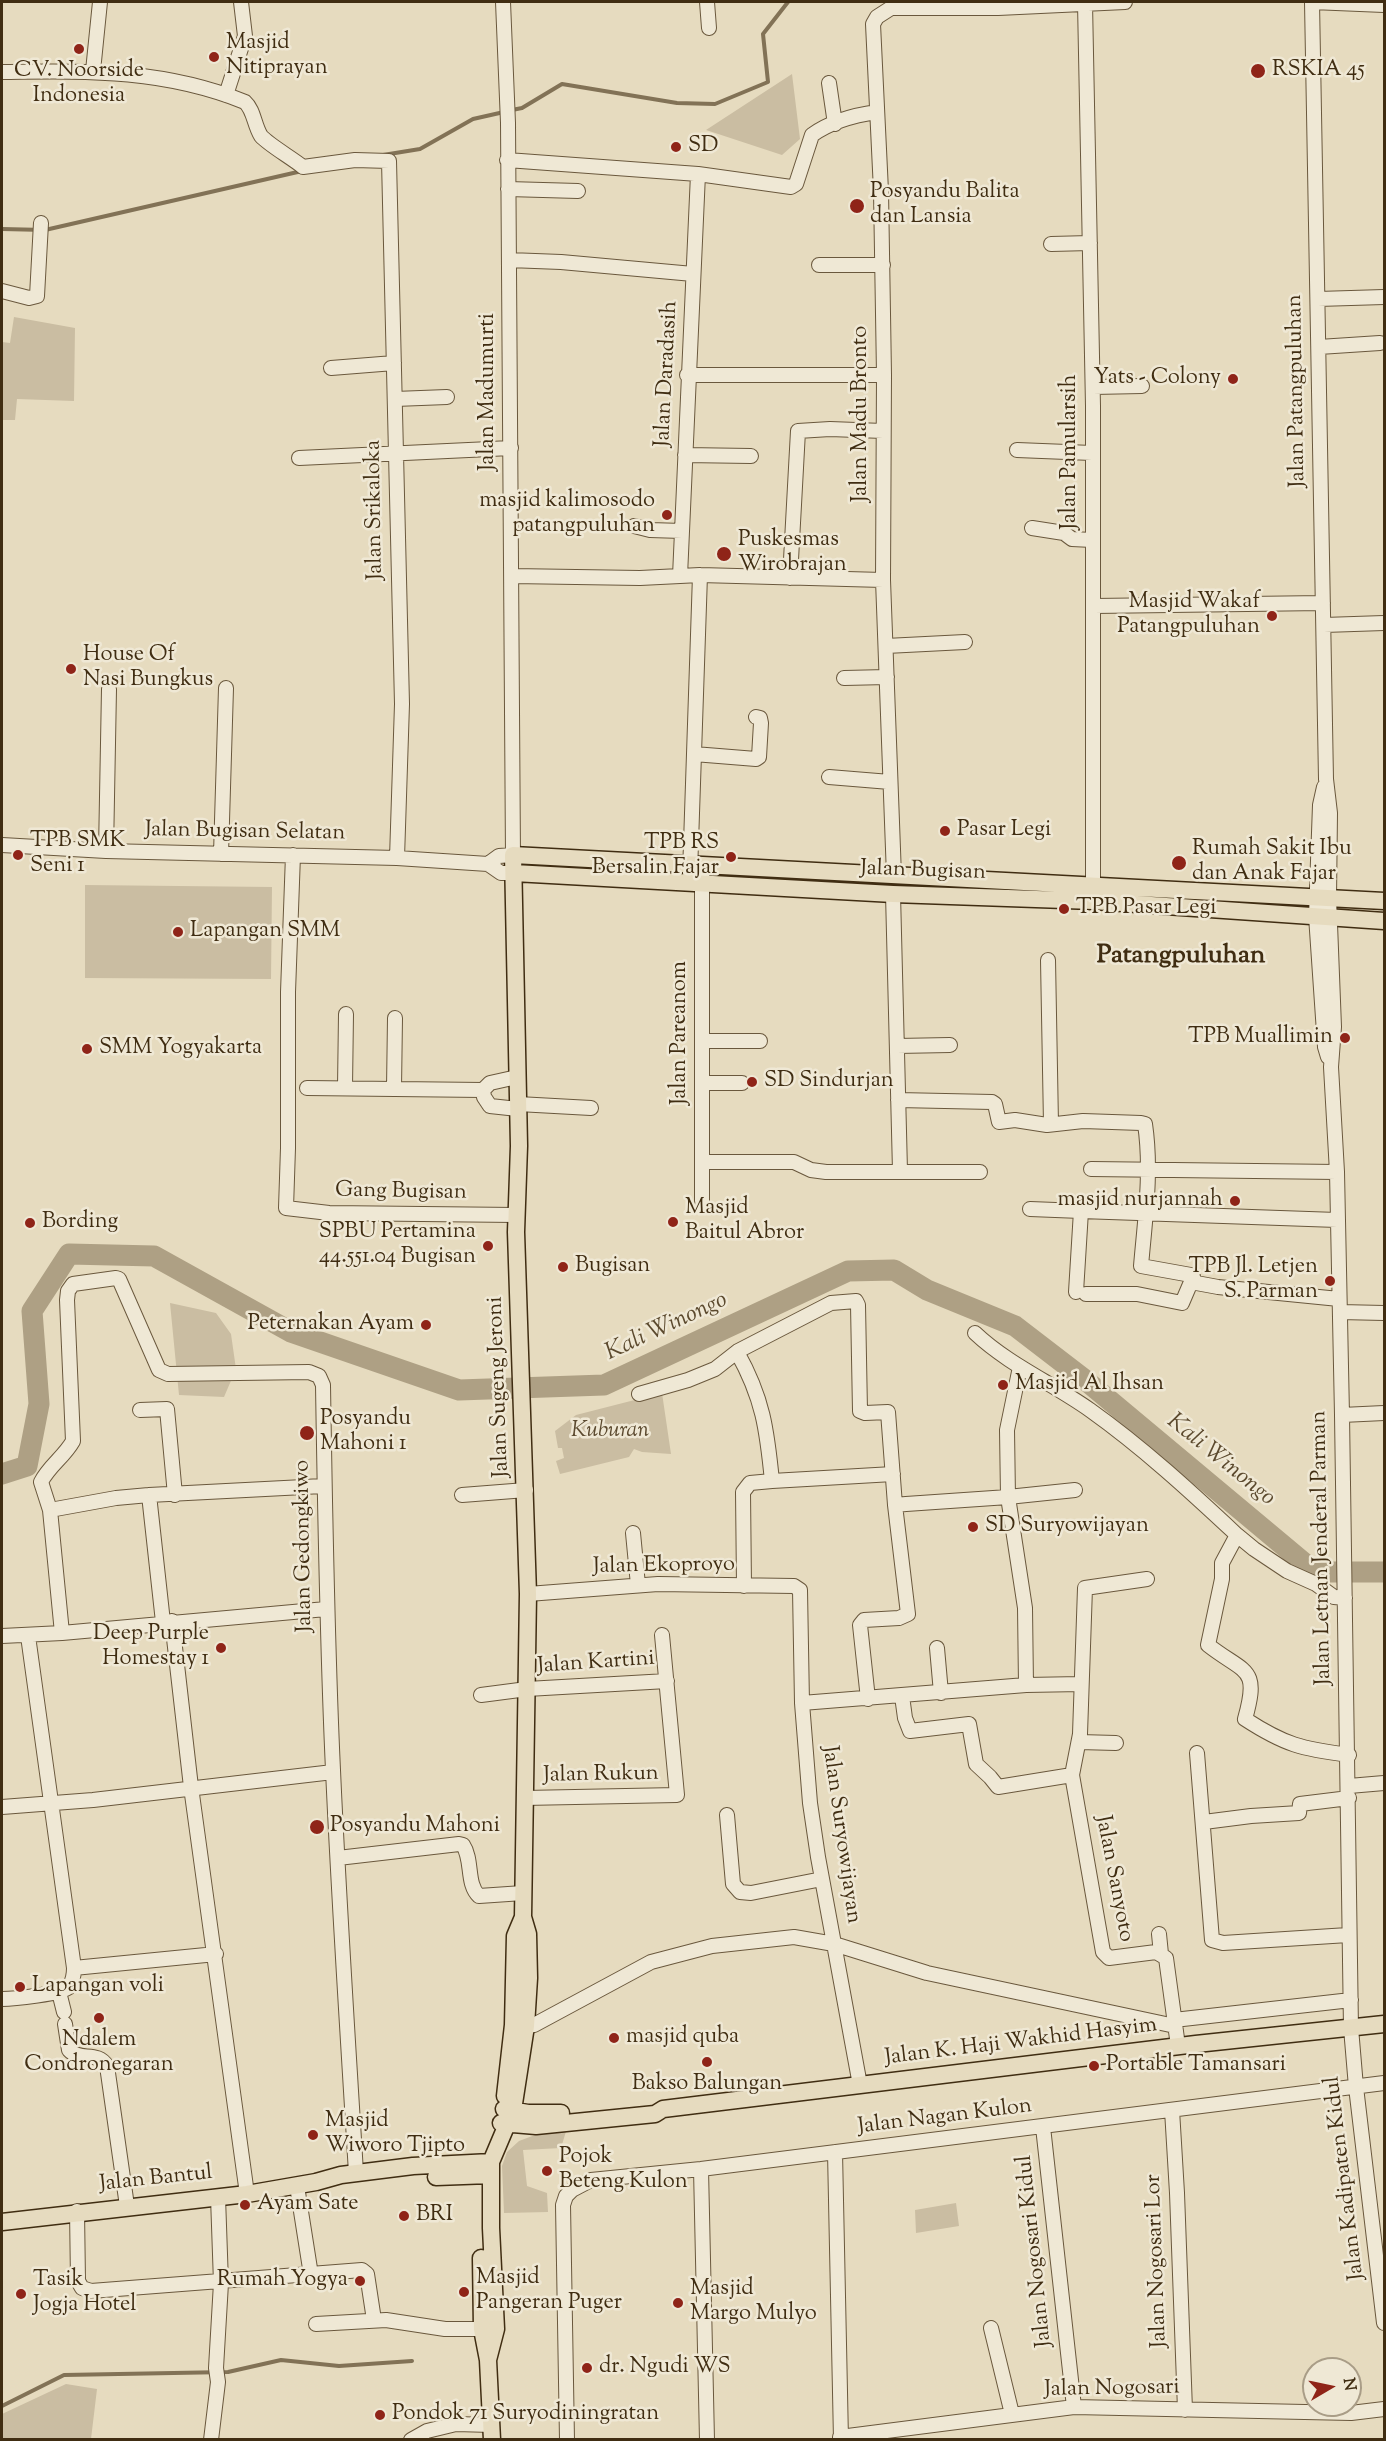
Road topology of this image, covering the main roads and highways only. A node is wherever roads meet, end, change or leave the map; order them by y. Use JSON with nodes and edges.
{"nodes":[{"id":1,"x":513,"y":855,"type":"joint"},
{"id":2,"x":513,"y":873,"type":"junction"},
{"id":3,"x":894,"y":876,"type":"junction"},
{"id":4,"x":893,"y":894,"type":"junction"},
{"id":5,"x":1093,"y":894,"type":"junction"},
{"id":6,"x":1384,"y":901,"type":"edge"},
{"id":7,"x":1384,"y":921,"type":"edge"},
{"id":8,"x":523,"y":1917,"type":"junction"},
{"id":9,"x":1384,"y":2024,"type":"edge"},
{"id":10,"x":507,"y":2116,"type":"junction"},
{"id":11,"x":486,"y":2169,"type":"junction"},
{"id":12,"x":316,"y":2182,"type":"junction"},
{"id":13,"x":2,"y":2222,"type":"edge"},
{"id":14,"x":488,"y":2360,"type":"junction"},
{"id":15,"x":492,"y":2432,"type":"edge"}],
"edges":[{"from":1,"to":2,"type":"main road","name":"Jalan Sugeng Jeroni"},
{"from":1,"to":3,"type":"main road","name":"Jalan Bugisan"},
{"from":2,"to":4,"type":"main road","name":"Jalan Bugisan"},
{"from":2,"to":8,"type":"main road","name":"Jalan Sugeng Jeroni"},
{"from":3,"to":4,"type":"main road"},
{"from":3,"to":5,"type":"main road","name":"Jalan Bugisan"},
{"from":4,"to":5,"type":"main road","name":"Jalan Bugisan"},
{"from":5,"to":6,"type":"main road","name":"Jalan Bugisan"},
{"from":5,"to":7,"type":"main road","name":"Jalan Bugisan"},
{"from":8,"to":10,"type":"main road","name":"Jalan Sugeng Jeroni"},
{"from":8,"to":10,"type":"main road","name":"Jalan Sugeng Jeroni"},
{"from":9,"to":10,"type":"main road","name":"Jalan K. Haji Wakhid Hasyim"},
{"from":10,"to":11,"type":"main road"},
{"from":11,"to":12,"type":"main road","name":"Jalan Bantul"},
{"from":11,"to":12,"type":"main road","name":"Jalan Bantul"},
{"from":11,"to":14,"type":"main road"},
{"from":11,"to":14,"type":"main road"},
{"from":12,"to":13,"type":"main road","name":"Jalan Bantul"},
{"from":14,"to":15,"type":"main road"}]}
